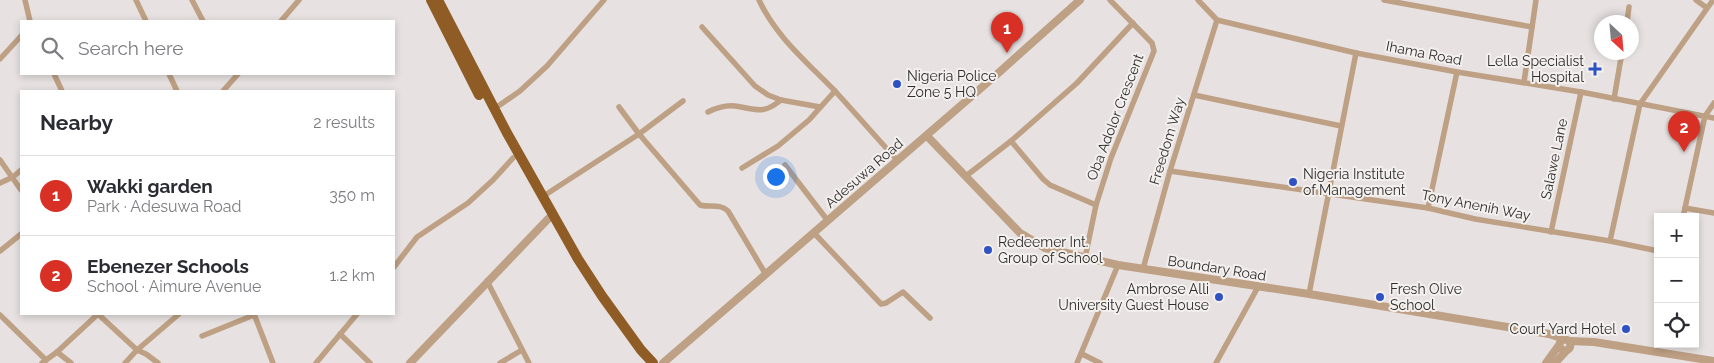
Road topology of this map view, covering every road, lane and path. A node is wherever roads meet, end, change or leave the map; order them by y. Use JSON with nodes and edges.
{"nodes":[{"id":1,"x":25,"y":0,"type":"edge"},
{"id":2,"x":136,"y":0,"type":"edge"},
{"id":3,"x":192,"y":0,"type":"edge"},
{"id":4,"x":299,"y":0,"type":"edge"},
{"id":5,"x":431,"y":0,"type":"edge"},
{"id":6,"x":438,"y":0,"type":"edge"},
{"id":7,"x":604,"y":0,"type":"edge"},
{"id":8,"x":759,"y":0,"type":"edge"},
{"id":9,"x":1110,"y":0,"type":"edge"},
{"id":10,"x":1198,"y":0,"type":"edge"},
{"id":11,"x":1384,"y":0,"type":"edge"},
{"id":12,"x":1536,"y":0,"type":"edge"},
{"id":13,"x":1696,"y":0,"type":"edge"},
{"id":14,"x":1713,"y":0,"type":"edge"},
{"id":15,"x":1077,"y":1,"type":"edge"},
{"id":16,"x":1629,"y":7,"type":"dead end"},
{"id":17,"x":1707,"y":8,"type":"junction"},
{"id":18,"x":1628,"y":15,"type":"edge"},
{"id":19,"x":30,"y":20,"type":"edge"},
{"id":20,"x":146,"y":20,"type":"edge"},
{"id":21,"x":202,"y":20,"type":"edge"},
{"id":22,"x":282,"y":20,"type":"edge"},
{"id":23,"x":1218,"y":20,"type":"junction"},
{"id":24,"x":1132,"y":23,"type":"junction"},
{"id":25,"x":1532,"y":27,"type":"junction"},
{"id":26,"x":702,"y":28,"type":"dead end"},
{"id":27,"x":450,"y":30,"type":"junction"},
{"id":28,"x":20,"y":37,"type":"edge"},
{"id":29,"x":1356,"y":53,"type":"junction"},
{"id":30,"x":0,"y":59,"type":"edge"},
{"id":31,"x":1621,"y":60,"type":"edge"},
{"id":32,"x":1457,"y":72,"type":"junction"},
{"id":33,"x":54,"y":75,"type":"edge"},
{"id":34,"x":169,"y":75,"type":"edge"},
{"id":35,"x":237,"y":75,"type":"edge"},
{"id":36,"x":1524,"y":82,"type":"junction"},
{"id":37,"x":62,"y":90,"type":"edge"},
{"id":38,"x":177,"y":90,"type":"edge"},
{"id":39,"x":224,"y":90,"type":"edge"},
{"id":40,"x":835,"y":91,"type":"junction"},
{"id":41,"x":1581,"y":92,"type":"junction"},
{"id":42,"x":1194,"y":95,"type":"junction"},
{"id":43,"x":1614,"y":99,"type":"junction"},
{"id":44,"x":781,"y":100,"type":"junction"},
{"id":45,"x":684,"y":101,"type":"dead end"},
{"id":46,"x":1714,"y":102,"type":"edge"},
{"id":47,"x":1640,"y":104,"type":"junction"},
{"id":48,"x":619,"y":107,"type":"dead end"},
{"id":49,"x":820,"y":107,"type":"junction"},
{"id":50,"x":494,"y":109,"type":"junction"},
{"id":51,"x":708,"y":112,"type":"dead end"},
{"id":52,"x":1705,"y":116,"type":"junction"},
{"id":53,"x":1714,"y":118,"type":"edge"},
{"id":54,"x":1342,"y":126,"type":"junction"},
{"id":55,"x":639,"y":134,"type":"junction"},
{"id":56,"x":926,"y":136,"type":"junction"},
{"id":57,"x":1011,"y":141,"type":"junction"},
{"id":58,"x":513,"y":158,"type":"junction"},
{"id":59,"x":0,"y":160,"type":"edge"},
{"id":60,"x":897,"y":160,"type":"junction"},
{"id":61,"x":785,"y":165,"type":"dead end"},
{"id":62,"x":742,"y":168,"type":"dead end"},
{"id":63,"x":20,"y":171,"type":"edge"},
{"id":64,"x":1170,"y":171,"type":"junction"},
{"id":65,"x":966,"y":176,"type":"junction"},
{"id":66,"x":12,"y":177,"type":"junction"},
{"id":67,"x":0,"y":183,"type":"edge"},
{"id":68,"x":20,"y":189,"type":"edge"},
{"id":69,"x":1328,"y":193,"type":"junction"},
{"id":70,"x":542,"y":196,"type":"junction"},
{"id":71,"x":1096,"y":204,"type":"junction"},
{"id":72,"x":1428,"y":208,"type":"junction"},
{"id":73,"x":1685,"y":208,"type":"junction"},
{"id":74,"x":1684,"y":213,"type":"edge"},
{"id":75,"x":1714,"y":213,"type":"edge"},
{"id":76,"x":548,"y":219,"type":"junction"},
{"id":77,"x":828,"y":221,"type":"junction"},
{"id":78,"x":1551,"y":232,"type":"junction"},
{"id":79,"x":814,"y":233,"type":"junction"},
{"id":80,"x":20,"y":235,"type":"edge"},
{"id":81,"x":1610,"y":241,"type":"junction"},
{"id":82,"x":1654,"y":250,"type":"edge"},
{"id":83,"x":0,"y":251,"type":"edge"},
{"id":84,"x":1085,"y":258,"type":"junction"},
{"id":85,"x":1118,"y":265,"type":"junction"},
{"id":86,"x":395,"y":266,"type":"edge"},
{"id":87,"x":1142,"y":269,"type":"junction"},
{"id":88,"x":766,"y":273,"type":"junction"},
{"id":89,"x":487,"y":281,"type":"junction"},
{"id":90,"x":1258,"y":287,"type":"junction"},
{"id":91,"x":1309,"y":294,"type":"junction"},
{"id":92,"x":0,"y":315,"type":"edge"},
{"id":93,"x":97,"y":315,"type":"edge"},
{"id":94,"x":99,"y":315,"type":"edge"},
{"id":95,"x":178,"y":315,"type":"edge"},
{"id":96,"x":254,"y":315,"type":"edge"},
{"id":97,"x":356,"y":315,"type":"edge"},
{"id":98,"x":930,"y":318,"type":"dead end"},
{"id":99,"x":340,"y":334,"type":"junction"},
{"id":100,"x":202,"y":336,"type":"dead end"},
{"id":101,"x":1565,"y":344,"type":"junction"},
{"id":102,"x":1654,"y":347,"type":"edge"},
{"id":103,"x":1661,"y":348,"type":"edge"},
{"id":104,"x":137,"y":350,"type":"junction"},
{"id":105,"x":522,"y":350,"type":"junction"},
{"id":106,"x":57,"y":352,"type":"junction"},
{"id":107,"x":1082,"y":354,"type":"junction"},
{"id":108,"x":44,"y":361,"type":"edge"},
{"id":109,"x":1714,"y":361,"type":"edge"},
{"id":110,"x":71,"y":363,"type":"edge"},
{"id":111,"x":126,"y":363,"type":"edge"},
{"id":112,"x":158,"y":363,"type":"edge"},
{"id":113,"x":273,"y":363,"type":"edge"},
{"id":114,"x":316,"y":363,"type":"edge"},
{"id":115,"x":370,"y":363,"type":"edge"},
{"id":116,"x":410,"y":363,"type":"edge"},
{"id":117,"x":500,"y":363,"type":"edge"},
{"id":118,"x":529,"y":363,"type":"edge"},
{"id":119,"x":645,"y":363,"type":"edge"},
{"id":120,"x":653,"y":363,"type":"edge"},
{"id":121,"x":663,"y":363,"type":"edge"},
{"id":122,"x":1077,"y":363,"type":"edge"},
{"id":123,"x":1100,"y":363,"type":"edge"},
{"id":124,"x":1216,"y":363,"type":"edge"},
{"id":125,"x":1546,"y":363,"type":"edge"},
{"id":126,"x":1555,"y":363,"type":"edge"}],
"edges":[{"from":1,"to":19,"type":"street"},
{"from":2,"to":20,"type":"street"},
{"from":3,"to":21,"type":"street"},
{"from":4,"to":22,"type":"street"},
{"from":5,"to":27,"type":"highway"},
{"from":6,"to":27,"type":"highway"},
{"from":7,"to":50,"type":"street"},
{"from":8,"to":40,"type":"street"},
{"from":9,"to":24,"type":"street","name":"Oba Adolor Crescent"},
{"from":10,"to":23,"type":"street"},
{"from":11,"to":25,"type":"street"},
{"from":12,"to":25,"type":"street"},
{"from":13,"to":17,"type":"street"},
{"from":14,"to":17,"type":"street"},
{"from":15,"to":56,"type":"street","name":"Adesuwa Road"},
{"from":16,"to":18,"type":"street"},
{"from":17,"to":47,"type":"street"},
{"from":23,"to":29,"type":"street","name":"Ihama Road"},
{"from":23,"to":42,"type":"street","name":"Freedom Way"},
{"from":24,"to":57,"type":"street"},
{"from":24,"to":71,"type":"street","name":"Oba Adolor Crescent"},
{"from":25,"to":36,"type":"street"},
{"from":26,"to":44,"type":"street"},
{"from":27,"to":50,"type":"highway"},
{"from":27,"to":58,"type":"highway"},
{"from":28,"to":30,"type":"street"},
{"from":29,"to":32,"type":"street","name":"Ihama Road"},
{"from":29,"to":54,"type":"street"},
{"from":31,"to":43,"type":"street"},
{"from":32,"to":36,"type":"street","name":"Ihama Road"},
{"from":32,"to":72,"type":"street"},
{"from":33,"to":37,"type":"street"},
{"from":34,"to":38,"type":"street"},
{"from":35,"to":39,"type":"street"},
{"from":36,"to":41,"type":"street","name":"Ihama Road"},
{"from":40,"to":49,"type":"street"},
{"from":40,"to":60,"type":"street"},
{"from":41,"to":43,"type":"street","name":"Ihama Road"},
{"from":41,"to":78,"type":"street","name":"Salawe Lane"},
{"from":42,"to":54,"type":"street"},
{"from":42,"to":64,"type":"street","name":"Freedom Way"},
{"from":43,"to":47,"type":"street","name":"Ihama Road"},
{"from":44,"to":49,"type":"street"},
{"from":44,"to":51,"type":"street"},
{"from":45,"to":55,"type":"street"},
{"from":46,"to":52,"type":"street"},
{"from":47,"to":52,"type":"street","name":"Ihama Road"},
{"from":47,"to":81,"type":"street"},
{"from":48,"to":55,"type":"street"},
{"from":49,"to":62,"type":"street"},
{"from":50,"to":70,"type":"highway"},
{"from":52,"to":53,"type":"street","name":"Ihama Road"},
{"from":52,"to":73,"type":"street"},
{"from":54,"to":69,"type":"street"},
{"from":55,"to":70,"type":"street"},
{"from":55,"to":88,"type":"street"},
{"from":56,"to":60,"type":"street","name":"Adesuwa Road"},
{"from":56,"to":65,"type":"street","name":"Boundary Road"},
{"from":57,"to":65,"type":"street"},
{"from":57,"to":71,"type":"street"},
{"from":58,"to":76,"type":"highway"},
{"from":58,"to":86,"type":"street"},
{"from":59,"to":66,"type":"street"},
{"from":60,"to":77,"type":"street","name":"Adesuwa Road"},
{"from":61,"to":77,"type":"street"},
{"from":63,"to":66,"type":"street"},
{"from":64,"to":69,"type":"street","name":"Tony Anenih Way"},
{"from":64,"to":87,"type":"street","name":"Freedom Way"},
{"from":65,"to":84,"type":"street","name":"Boundary Road"},
{"from":66,"to":67,"type":"street"},
{"from":66,"to":68,"type":"street"},
{"from":69,"to":72,"type":"street","name":"Tony Anenih Way"},
{"from":69,"to":91,"type":"street"},
{"from":70,"to":120,"type":"highway"},
{"from":71,"to":84,"type":"street","name":"Oba Adolor Crescent"},
{"from":72,"to":78,"type":"street","name":"Tony Anenih Way"},
{"from":73,"to":74,"type":"street"},
{"from":73,"to":75,"type":"street"},
{"from":76,"to":89,"type":"street"},
{"from":76,"to":119,"type":"highway"},
{"from":77,"to":79,"type":"street","name":"Adesuwa Road"},
{"from":78,"to":81,"type":"street","name":"Tony Anenih Way"},
{"from":79,"to":88,"type":"street","name":"Adesuwa Road"},
{"from":79,"to":98,"type":"street"},
{"from":80,"to":83,"type":"street"},
{"from":81,"to":82,"type":"street","name":"Tony Anenih Way"},
{"from":84,"to":85,"type":"street","name":"Boundary Road"},
{"from":85,"to":87,"type":"street","name":"Boundary Road"},
{"from":85,"to":107,"type":"street"},
{"from":87,"to":90,"type":"street","name":"Boundary Road"},
{"from":88,"to":121,"type":"street","name":"Adesuwa Road"},
{"from":89,"to":105,"type":"street"},
{"from":89,"to":116,"type":"street"},
{"from":90,"to":91,"type":"street","name":"Boundary Road"},
{"from":90,"to":124,"type":"street"},
{"from":91,"to":101,"type":"street","name":"Boundary Road"},
{"from":92,"to":108,"type":"street"},
{"from":93,"to":106,"type":"street"},
{"from":94,"to":104,"type":"street"},
{"from":95,"to":104,"type":"street"},
{"from":96,"to":100,"type":"street"},
{"from":96,"to":113,"type":"street"},
{"from":97,"to":99,"type":"street"},
{"from":99,"to":114,"type":"street"},
{"from":99,"to":115,"type":"street"},
{"from":101,"to":102,"type":"street","name":"Boundary Road"},
{"from":101,"to":125,"type":"street"},
{"from":101,"to":126,"type":"street"},
{"from":103,"to":109,"type":"street","name":"Boundary Road"},
{"from":104,"to":111,"type":"street"},
{"from":104,"to":112,"type":"street"},
{"from":105,"to":117,"type":"street"},
{"from":105,"to":118,"type":"street"},
{"from":106,"to":108,"type":"street"},
{"from":106,"to":110,"type":"street"},
{"from":107,"to":122,"type":"street"},
{"from":107,"to":123,"type":"street"}]}
